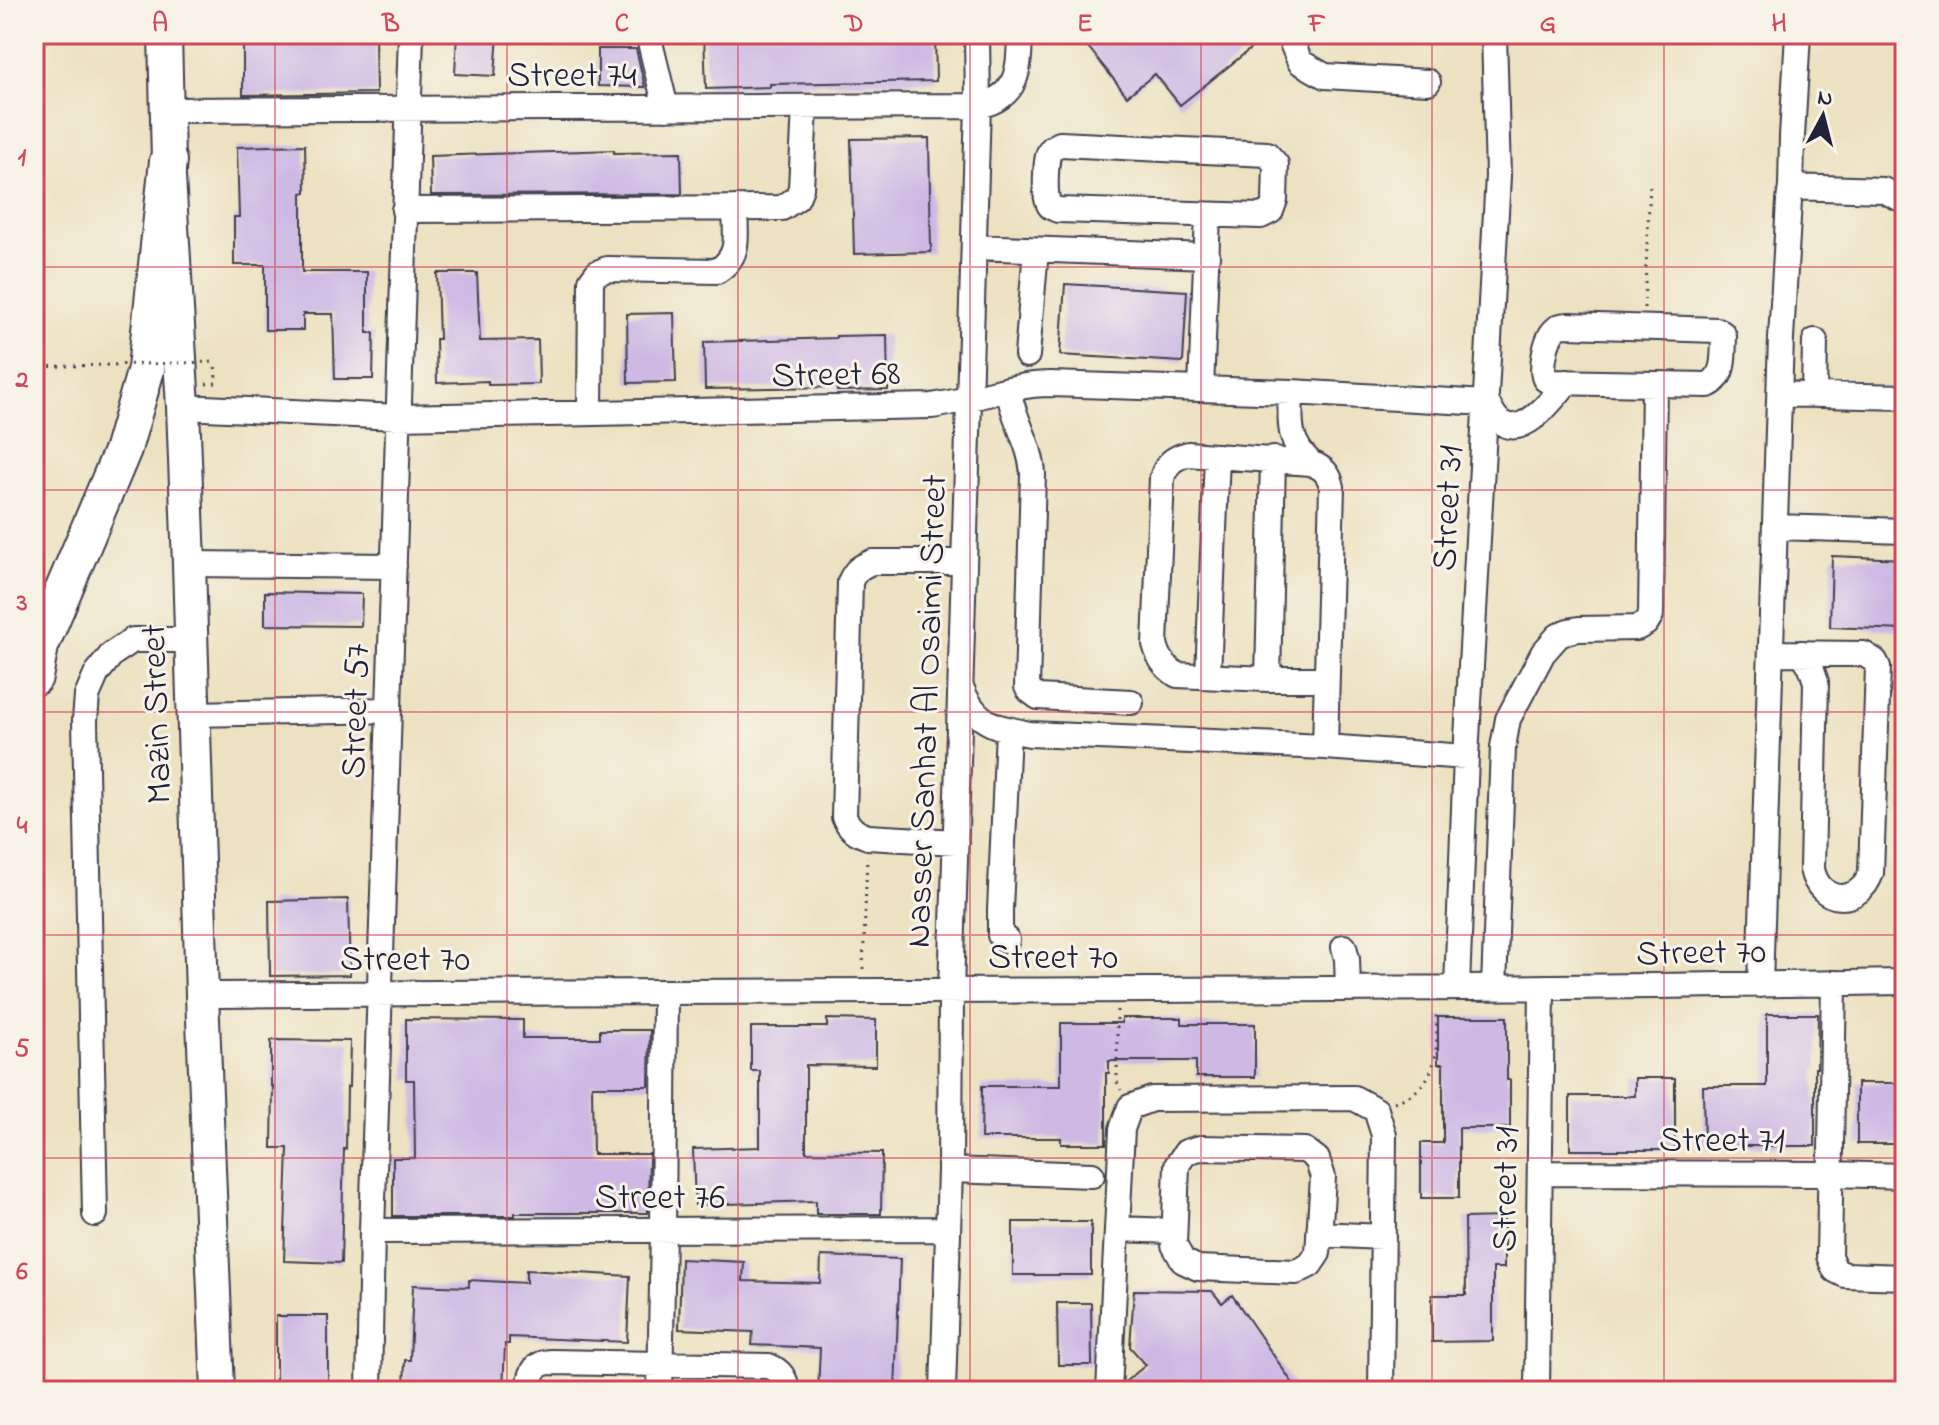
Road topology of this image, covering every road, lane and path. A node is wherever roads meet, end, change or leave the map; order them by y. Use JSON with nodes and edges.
{"nodes":[{"id":1,"x":165,"y":34,"type":"edge"},
{"id":2,"x":411,"y":34,"type":"edge"},
{"id":3,"x":648,"y":34,"type":"edge"},
{"id":4,"x":977,"y":34,"type":"edge"},
{"id":5,"x":1020,"y":34,"type":"edge"},
{"id":6,"x":1292,"y":34,"type":"edge"},
{"id":7,"x":1494,"y":34,"type":"edge"},
{"id":8,"x":1798,"y":34,"type":"edge"},
{"id":9,"x":1428,"y":82,"type":"dead end"},
{"id":10,"x":978,"y":106,"type":"junction"},
{"id":11,"x":805,"y":107,"type":"junction"},
{"id":12,"x":666,"y":108,"type":"junction"},
{"id":13,"x":167,"y":110,"type":"junction"},
{"id":14,"x":407,"y":110,"type":"junction"},
{"id":15,"x":168,"y":161,"type":"junction"},
{"id":16,"x":1650,"y":184,"type":"dead end"},
{"id":17,"x":1791,"y":187,"type":"junction"},
{"id":18,"x":1898,"y":191,"type":"edge"},
{"id":19,"x":735,"y":208,"type":"junction"},
{"id":20,"x":404,"y":210,"type":"junction"},
{"id":21,"x":1208,"y":215,"type":"junction"},
{"id":22,"x":974,"y":247,"type":"junction"},
{"id":23,"x":1036,"y":250,"type":"junction"},
{"id":24,"x":1207,"y":256,"type":"junction"},
{"id":25,"x":1643,"y":327,"type":"junction"},
{"id":26,"x":1815,"y":341,"type":"dead end"},
{"id":27,"x":1027,"y":355,"type":"dead end"},
{"id":28,"x":34,"y":367,"type":"edge"},
{"id":29,"x":1567,"y":382,"type":"junction"},
{"id":30,"x":216,"y":383,"type":"dead end"},
{"id":31,"x":1654,"y":384,"type":"junction"},
{"id":32,"x":1008,"y":389,"type":"junction"},
{"id":33,"x":1201,"y":389,"type":"junction"},
{"id":34,"x":1291,"y":392,"type":"junction"},
{"id":35,"x":1780,"y":394,"type":"junction"},
{"id":36,"x":1814,"y":395,"type":"junction"},
{"id":37,"x":1905,"y":397,"type":"edge"},
{"id":38,"x":969,"y":399,"type":"junction"},
{"id":39,"x":1487,"y":403,"type":"junction"},
{"id":40,"x":183,"y":407,"type":"junction"},
{"id":41,"x":590,"y":412,"type":"junction"},
{"id":42,"x":398,"y":417,"type":"junction"},
{"id":43,"x":1290,"y":425,"type":"junction"},
{"id":44,"x":1217,"y":456,"type":"junction"},
{"id":45,"x":1266,"y":458,"type":"junction"},
{"id":46,"x":1311,"y":463,"type":"junction"},
{"id":47,"x":1776,"y":527,"type":"junction"},
{"id":48,"x":1905,"y":531,"type":"edge"},
{"id":49,"x":964,"y":562,"type":"junction"},
{"id":50,"x":189,"y":564,"type":"junction"},
{"id":51,"x":394,"y":566,"type":"junction"},
{"id":52,"x":192,"y":640,"type":"junction"},
{"id":53,"x":1772,"y":653,"type":"junction"},
{"id":54,"x":1802,"y":653,"type":"junction"},
{"id":55,"x":1833,"y":654,"type":"junction"},
{"id":56,"x":1208,"y":676,"type":"junction"},
{"id":57,"x":34,"y":677,"type":"edge"},
{"id":58,"x":1268,"y":679,"type":"junction"},
{"id":59,"x":1326,"y":679,"type":"junction"},
{"id":60,"x":1816,"y":682,"type":"junction"},
{"id":61,"x":960,"y":685,"type":"junction"},
{"id":62,"x":1131,"y":702,"type":"dead end"},
{"id":63,"x":389,"y":710,"type":"junction"},
{"id":64,"x":194,"y":714,"type":"junction"},
{"id":65,"x":1008,"y":730,"type":"junction"},
{"id":66,"x":1325,"y":747,"type":"junction"},
{"id":67,"x":1466,"y":757,"type":"junction"},
{"id":68,"x":868,"y":837,"type":"junction"},
{"id":69,"x":956,"y":842,"type":"junction"},
{"id":70,"x":1007,"y":940,"type":"dead end"},
{"id":71,"x":1344,"y":947,"type":"dead end"},
{"id":72,"x":1905,"y":982,"type":"edge"},
{"id":73,"x":1834,"y":983,"type":"junction"},
{"id":74,"x":1760,"y":985,"type":"junction"},
{"id":75,"x":1446,"y":987,"type":"junction"},
{"id":76,"x":1494,"y":987,"type":"junction"},
{"id":77,"x":1348,"y":988,"type":"junction"},
{"id":78,"x":1542,"y":988,"type":"junction"},
{"id":79,"x":1117,"y":990,"type":"junction"},
{"id":80,"x":665,"y":992,"type":"junction"},
{"id":81,"x":862,"y":992,"type":"junction"},
{"id":82,"x":951,"y":992,"type":"junction"},
{"id":83,"x":380,"y":993,"type":"junction"},
{"id":84,"x":202,"y":995,"type":"junction"},
{"id":85,"x":1130,"y":1107,"type":"junction"},
{"id":86,"x":1376,"y":1110,"type":"junction"},
{"id":87,"x":950,"y":1170,"type":"junction"},
{"id":88,"x":1540,"y":1173,"type":"junction"},
{"id":89,"x":1831,"y":1174,"type":"junction"},
{"id":90,"x":1092,"y":1175,"type":"dead end"},
{"id":91,"x":1905,"y":1176,"type":"edge"},
{"id":92,"x":95,"y":1214,"type":"dead end"},
{"id":93,"x":948,"y":1229,"type":"junction"},
{"id":94,"x":1117,"y":1229,"type":"junction"},
{"id":95,"x":372,"y":1231,"type":"junction"},
{"id":96,"x":663,"y":1231,"type":"junction"},
{"id":97,"x":1174,"y":1231,"type":"junction"},
{"id":98,"x":1319,"y":1234,"type":"junction"},
{"id":99,"x":1383,"y":1237,"type":"junction"},
{"id":100,"x":1905,"y":1277,"type":"edge"},
{"id":101,"x":660,"y":1364,"type":"junction"},
{"id":102,"x":218,"y":1391,"type":"edge"},
{"id":103,"x":369,"y":1391,"type":"edge"},
{"id":104,"x":529,"y":1391,"type":"edge"},
{"id":105,"x":660,"y":1391,"type":"edge"},
{"id":106,"x":787,"y":1391,"type":"edge"},
{"id":107,"x":943,"y":1391,"type":"edge"},
{"id":108,"x":1109,"y":1391,"type":"edge"},
{"id":109,"x":1381,"y":1391,"type":"edge"},
{"id":110,"x":1537,"y":1391,"type":"edge"}],
"edges":[{"from":1,"to":13,"type":"main road","name":"Mazin Street"},
{"from":2,"to":14,"type":"street","name":"Street 57"},
{"from":3,"to":12,"type":"street"},
{"from":4,"to":10,"type":"street","name":"Nasser Sanhat Al Osaimi Street"},
{"from":5,"to":10,"type":"street"},
{"from":6,"to":9,"type":"street"},
{"from":7,"to":39,"type":"street","name":"Street 31"},
{"from":8,"to":17,"type":"street"},
{"from":10,"to":11,"type":"street","name":"Street 74"},
{"from":10,"to":22,"type":"street","name":"Nasser Sanhat Al Osaimi Street"},
{"from":11,"to":12,"type":"street","name":"Street 74"},
{"from":11,"to":19,"type":"street"},
{"from":12,"to":14,"type":"street","name":"Street 74"},
{"from":13,"to":14,"type":"street","name":"Street 74"},
{"from":13,"to":15,"type":"main road","name":"Mazin Street"},
{"from":14,"to":20,"type":"street","name":"Street 57"},
{"from":15,"to":40,"type":"main road","name":"Mazin Street"},
{"from":15,"to":57,"type":"highway"},
{"from":16,"to":25,"type":"path"},
{"from":17,"to":18,"type":"street"},
{"from":17,"to":35,"type":"street"},
{"from":19,"to":20,"type":"street"},
{"from":19,"to":41,"type":"street"},
{"from":20,"to":42,"type":"street","name":"Street 57"},
{"from":21,"to":21,"type":"street"},
{"from":21,"to":24,"type":"street"},
{"from":22,"to":23,"type":"street"},
{"from":22,"to":38,"type":"street","name":"Nasser Sanhat Al Osaimi Street"},
{"from":23,"to":24,"type":"street"},
{"from":23,"to":27,"type":"street"},
{"from":24,"to":33,"type":"street"},
{"from":25,"to":29,"type":"street"},
{"from":25,"to":31,"type":"street"},
{"from":26,"to":36,"type":"street"},
{"from":28,"to":30,"type":"path","bridge":true},
{"from":29,"to":31,"type":"street"},
{"from":29,"to":39,"type":"street"},
{"from":31,"to":76,"type":"street"},
{"from":32,"to":33,"type":"street","name":"Street 68"},
{"from":32,"to":38,"type":"street","name":"Street 68"},
{"from":32,"to":62,"type":"street"},
{"from":33,"to":34,"type":"street","name":"Street 68"},
{"from":34,"to":39,"type":"street","name":"Street 68"},
{"from":34,"to":43,"type":"street"},
{"from":35,"to":36,"type":"street"},
{"from":35,"to":47,"type":"street"},
{"from":36,"to":37,"type":"street"},
{"from":38,"to":41,"type":"street","name":"Street 68"},
{"from":38,"to":49,"type":"street","name":"Nasser Sanhat Al Osaimi Street"},
{"from":39,"to":67,"type":"street","name":"Street 31"},
{"from":40,"to":42,"type":"street","name":"Street 68"},
{"from":40,"to":50,"type":"main road","name":"Mazin Street"},
{"from":41,"to":42,"type":"street","name":"Street 68"},
{"from":42,"to":51,"type":"street","name":"Street 57"},
{"from":43,"to":45,"type":"street"},
{"from":43,"to":46,"type":"street"},
{"from":44,"to":45,"type":"street"},
{"from":44,"to":56,"type":"street"},
{"from":44,"to":56,"type":"street"},
{"from":45,"to":46,"type":"street"},
{"from":45,"to":58,"type":"street"},
{"from":46,"to":59,"type":"street"},
{"from":47,"to":48,"type":"street"},
{"from":47,"to":53,"type":"street"},
{"from":49,"to":61,"type":"street","name":"Nasser Sanhat Al Osaimi Street"},
{"from":49,"to":68,"type":"street"},
{"from":50,"to":51,"type":"street"},
{"from":50,"to":52,"type":"main road","name":"Mazin Street"},
{"from":51,"to":63,"type":"street","name":"Street 57"},
{"from":52,"to":64,"type":"main road","name":"Mazin Street"},
{"from":52,"to":92,"type":"street"},
{"from":53,"to":54,"type":"street"},
{"from":53,"to":74,"type":"street"},
{"from":54,"to":55,"type":"street"},
{"from":54,"to":60,"type":"street"},
{"from":55,"to":60,"type":"street"},
{"from":55,"to":60,"type":"street"},
{"from":56,"to":58,"type":"street"},
{"from":58,"to":59,"type":"street"},
{"from":59,"to":66,"type":"street"},
{"from":61,"to":65,"type":"street"},
{"from":61,"to":69,"type":"street","name":"Nasser Sanhat Al Osaimi Street"},
{"from":63,"to":64,"type":"street"},
{"from":63,"to":83,"type":"street","name":"Street 57"},
{"from":64,"to":84,"type":"main road","name":"Mazin Street"},
{"from":65,"to":66,"type":"street"},
{"from":65,"to":70,"type":"street"},
{"from":66,"to":67,"type":"street"},
{"from":67,"to":75,"type":"street","name":"Street 31"},
{"from":68,"to":69,"type":"street"},
{"from":68,"to":81,"type":"path"},
{"from":69,"to":82,"type":"street","name":"Nasser Sanhat Al Osaimi Street"},
{"from":71,"to":77,"type":"street"},
{"from":72,"to":73,"type":"street","name":"Street 70"},
{"from":73,"to":74,"type":"street","name":"Street 70"},
{"from":73,"to":89,"type":"street"},
{"from":74,"to":78,"type":"street","name":"Street 70"},
{"from":75,"to":76,"type":"street","name":"Street 70"},
{"from":75,"to":77,"type":"street","name":"Street 70"},
{"from":75,"to":86,"type":"path"},
{"from":76,"to":78,"type":"street","name":"Street 70"},
{"from":77,"to":79,"type":"street","name":"Street 70"},
{"from":78,"to":88,"type":"street","name":"Street 31"},
{"from":79,"to":82,"type":"street","name":"Street 70"},
{"from":79,"to":85,"type":"path"},
{"from":80,"to":81,"type":"street","name":"Street 70"},
{"from":80,"to":83,"type":"street","name":"Street 70"},
{"from":80,"to":96,"type":"street"},
{"from":81,"to":82,"type":"street","name":"Street 70"},
{"from":82,"to":87,"type":"street","name":"Nasser Sanhat Al Osaimi Street"},
{"from":83,"to":84,"type":"street","name":"Street 70"},
{"from":83,"to":95,"type":"street","name":"Street 57"},
{"from":84,"to":102,"type":"main road","name":"Mazin Street"},
{"from":85,"to":86,"type":"street"},
{"from":85,"to":94,"type":"street"},
{"from":86,"to":99,"type":"street"},
{"from":87,"to":90,"type":"street"},
{"from":87,"to":93,"type":"street","name":"Nasser Sanhat Al Osaimi Street"},
{"from":88,"to":89,"type":"street","name":"Street 71"},
{"from":88,"to":110,"type":"street","name":"Street 31"},
{"from":89,"to":91,"type":"street","name":"Street 71"},
{"from":89,"to":100,"type":"street"},
{"from":93,"to":96,"type":"street","name":"Street 76"},
{"from":93,"to":107,"type":"street","name":"Nasser Sanhat Al Osaimi Street"},
{"from":94,"to":97,"type":"street"},
{"from":94,"to":108,"type":"street"},
{"from":95,"to":96,"type":"street","name":"Street 76"},
{"from":95,"to":103,"type":"street","name":"Street 57"},
{"from":96,"to":101,"type":"street"},
{"from":97,"to":98,"type":"street"},
{"from":97,"to":98,"type":"street"},
{"from":98,"to":99,"type":"street"},
{"from":99,"to":109,"type":"street"},
{"from":101,"to":104,"type":"street"},
{"from":101,"to":105,"type":"street"},
{"from":101,"to":106,"type":"street"}]}
